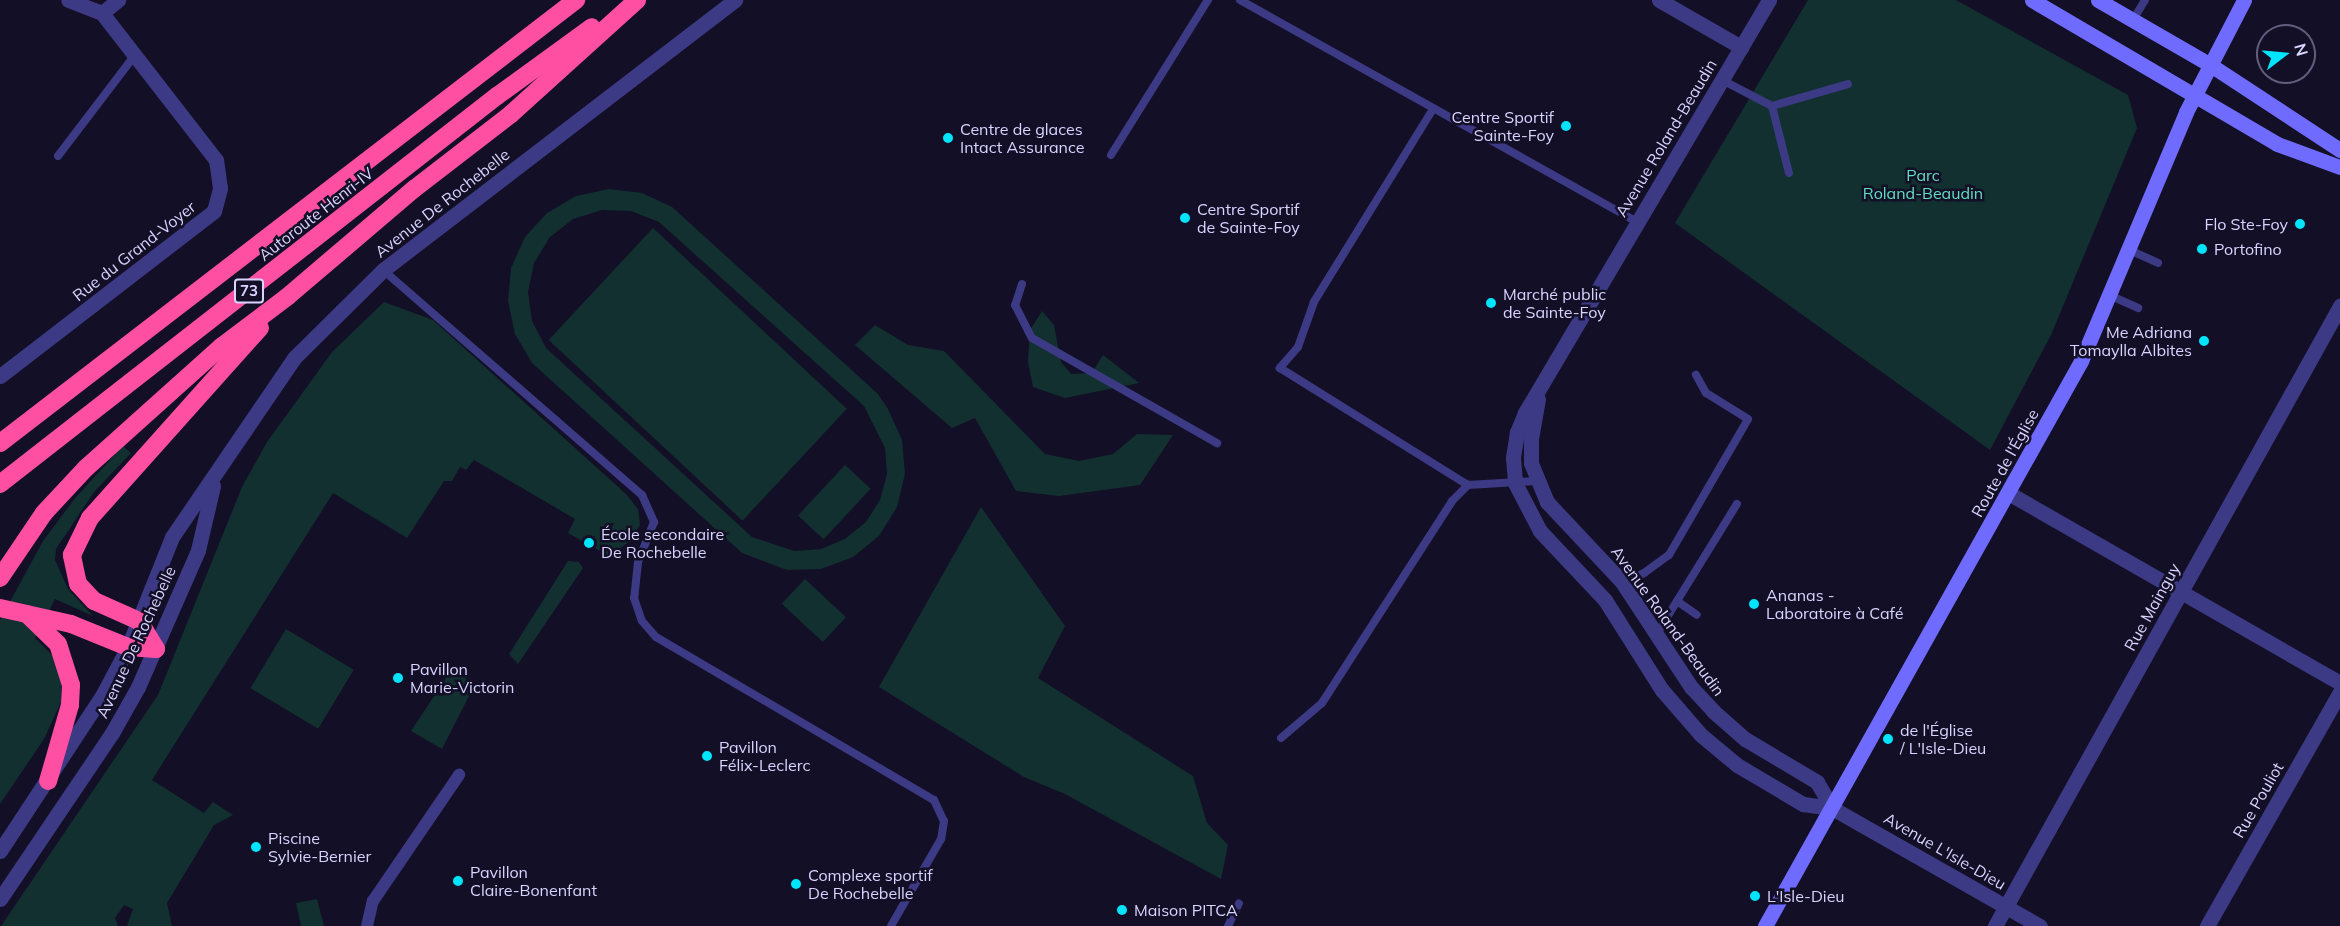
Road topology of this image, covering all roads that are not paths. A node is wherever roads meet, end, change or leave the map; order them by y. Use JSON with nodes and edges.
{"nodes":[{"id":1,"x":68,"y":0,"type":"edge"},
{"id":2,"x":118,"y":0,"type":"edge"},
{"id":3,"x":576,"y":0,"type":"edge"},
{"id":4,"x":630,"y":0,"type":"edge"},
{"id":5,"x":637,"y":0,"type":"edge"},
{"id":6,"x":735,"y":0,"type":"edge"},
{"id":7,"x":1208,"y":0,"type":"edge"},
{"id":8,"x":1240,"y":0,"type":"edge"},
{"id":9,"x":1659,"y":0,"type":"edge"},
{"id":10,"x":1769,"y":0,"type":"edge"},
{"id":11,"x":2032,"y":0,"type":"edge"},
{"id":12,"x":2098,"y":0,"type":"edge"},
{"id":13,"x":2145,"y":0,"type":"edge"},
{"id":14,"x":2244,"y":0,"type":"edge"},
{"id":15,"x":1255,"y":3,"type":"edge"},
{"id":16,"x":102,"y":13,"type":"junction"},
{"id":17,"x":2133,"y":20,"type":"junction"},
{"id":18,"x":1741,"y":47,"type":"junction"},
{"id":19,"x":135,"y":55,"type":"junction"},
{"id":20,"x":2209,"y":64,"type":"junction"},
{"id":21,"x":1722,"y":80,"type":"junction"},
{"id":22,"x":1848,"y":84,"type":"dead end"},
{"id":23,"x":2194,"y":95,"type":"junction"},
{"id":24,"x":1772,"y":106,"type":"junction"},
{"id":25,"x":1433,"y":108,"type":"junction"},
{"id":26,"x":2340,"y":150,"type":"edge"},
{"id":27,"x":1111,"y":155,"type":"dead end"},
{"id":28,"x":58,"y":156,"type":"dead end"},
{"id":29,"x":2340,"y":167,"type":"edge"},
{"id":30,"x":1789,"y":173,"type":"dead end"},
{"id":31,"x":1637,"y":222,"type":"junction"},
{"id":32,"x":2127,"y":249,"type":"junction"},
{"id":33,"x":2158,"y":263,"type":"dead end"},
{"id":34,"x":383,"y":270,"type":"junction"},
{"id":35,"x":1022,"y":284,"type":"dead end"},
{"id":36,"x":2109,"y":295,"type":"junction"},
{"id":37,"x":287,"y":297,"type":"junction"},
{"id":38,"x":2340,"y":306,"type":"edge"},
{"id":39,"x":2138,"y":308,"type":"dead end"},
{"id":40,"x":1696,"y":375,"type":"dead end"},
{"id":41,"x":0,"y":376,"type":"edge"},
{"id":42,"x":1540,"y":388,"type":"junction"},
{"id":43,"x":1217,"y":442,"type":"dead end"},
{"id":44,"x":0,"y":443,"type":"edge"},
{"id":45,"x":215,"y":477,"type":"junction"},
{"id":46,"x":1536,"y":480,"type":"junction"},
{"id":47,"x":1515,"y":483,"type":"junction"},
{"id":48,"x":0,"y":484,"type":"edge"},
{"id":49,"x":1468,"y":485,"type":"junction"},
{"id":50,"x":2010,"y":494,"type":"junction"},
{"id":51,"x":1737,"y":504,"type":"dead end"},
{"id":52,"x":0,"y":578,"type":"edge"},
{"id":53,"x":1622,"y":582,"type":"junction"},
{"id":54,"x":2182,"y":591,"type":"junction"},
{"id":55,"x":1677,"y":601,"type":"junction"},
{"id":56,"x":0,"y":608,"type":"edge"},
{"id":57,"x":1697,"y":615,"type":"dead end"},
{"id":58,"x":139,"y":621,"type":"junction"},
{"id":59,"x":44,"y":622,"type":"junction"},
{"id":60,"x":1656,"y":636,"type":"junction"},
{"id":61,"x":128,"y":647,"type":"junction"},
{"id":62,"x":156,"y":649,"type":"junction"},
{"id":63,"x":2340,"y":683,"type":"edge"},
{"id":64,"x":2340,"y":692,"type":"edge"},
{"id":65,"x":1281,"y":738,"type":"dead end"},
{"id":66,"x":459,"y":776,"type":"dead end"},
{"id":67,"x":48,"y":781,"type":"junction"},
{"id":68,"x":1832,"y":808,"type":"junction"},
{"id":69,"x":0,"y":851,"type":"edge"},
{"id":70,"x":0,"y":899,"type":"edge"},
{"id":71,"x":1239,"y":903,"type":"dead end"},
{"id":72,"x":2006,"y":906,"type":"junction"},
{"id":73,"x":367,"y":926,"type":"edge"},
{"id":74,"x":891,"y":926,"type":"edge"},
{"id":75,"x":1228,"y":926,"type":"edge"},
{"id":76,"x":1765,"y":926,"type":"edge"},
{"id":77,"x":1995,"y":926,"type":"edge"},
{"id":78,"x":2040,"y":926,"type":"edge"},
{"id":79,"x":2207,"y":926,"type":"edge"}],
"edges":[{"from":1,"to":16,"type":"street"},
{"from":2,"to":16,"type":"street"},
{"from":3,"to":44,"type":"highway","name":"Autoroute Henri-IV","number":"73"},
{"from":4,"to":48,"type":"highway","name":"Autoroute Henri-IV","number":"73"},
{"from":5,"to":37,"type":"highway"},
{"from":6,"to":34,"type":"street","name":"Avenue De Rochebelle"},
{"from":7,"to":27,"type":"lane"},
{"from":8,"to":15,"type":"lane"},
{"from":9,"to":18,"type":"street"},
{"from":10,"to":18,"type":"street","name":"Avenue Roland-Beaudin"},
{"from":11,"to":23,"type":"main road"},
{"from":12,"to":17,"type":"main road"},
{"from":13,"to":17,"type":"lane"},
{"from":14,"to":20,"type":"main road","name":"Route de l'Église"},
{"from":15,"to":25,"type":"lane"},
{"from":16,"to":19,"type":"street","name":"Rue du Grand-Voyer"},
{"from":17,"to":20,"type":"main road"},
{"from":18,"to":21,"type":"street","name":"Avenue Roland-Beaudin"},
{"from":19,"to":28,"type":"lane"},
{"from":19,"to":41,"type":"street","name":"Rue du Grand-Voyer"},
{"from":20,"to":23,"type":"main road","name":"Route de l'Église"},
{"from":20,"to":26,"type":"main road"},
{"from":21,"to":24,"type":"lane"},
{"from":21,"to":31,"type":"street","name":"Avenue Roland-Beaudin"},
{"from":22,"to":24,"type":"lane"},
{"from":23,"to":29,"type":"main road"},
{"from":23,"to":32,"type":"main road","name":"Route de l'Église"},
{"from":24,"to":30,"type":"lane"},
{"from":25,"to":31,"type":"lane"},
{"from":25,"to":49,"type":"lane"},
{"from":31,"to":42,"type":"street","name":"Avenue Roland-Beaudin"},
{"from":32,"to":33,"type":"lane"},
{"from":32,"to":36,"type":"main road","name":"Route de l'Église"},
{"from":34,"to":45,"type":"street","name":"Avenue De Rochebelle"},
{"from":34,"to":74,"type":"lane"},
{"from":35,"to":43,"type":"lane"},
{"from":36,"to":39,"type":"lane"},
{"from":36,"to":50,"type":"main road","name":"Route de l'Église"},
{"from":37,"to":52,"type":"highway"},
{"from":37,"to":58,"type":"highway"},
{"from":38,"to":54,"type":"street","name":"Rue Mainguy"},
{"from":40,"to":53,"type":"lane"},
{"from":42,"to":46,"type":"street","name":"Avenue Roland-Beaudin"},
{"from":42,"to":47,"type":"street","name":"Avenue Roland-Beaudin"},
{"from":45,"to":58,"type":"street","name":"Avenue De Rochebelle"},
{"from":45,"to":62,"type":"street","name":"Avenue De Rochebelle"},
{"from":46,"to":47,"type":"lane"},
{"from":46,"to":53,"type":"street","name":"Avenue Roland-Beaudin"},
{"from":47,"to":49,"type":"lane"},
{"from":47,"to":68,"type":"street","name":"Avenue Roland-Beaudin"},
{"from":49,"to":65,"type":"lane"},
{"from":50,"to":54,"type":"street"},
{"from":50,"to":68,"type":"main road","name":"Route de l'Église"},
{"from":51,"to":55,"type":"lane"},
{"from":53,"to":60,"type":"street","name":"Avenue Roland-Beaudin"},
{"from":54,"to":63,"type":"street"},
{"from":54,"to":72,"type":"street","name":"Rue Mainguy"},
{"from":55,"to":57,"type":"lane"},
{"from":55,"to":60,"type":"lane"},
{"from":56,"to":59,"type":"highway"},
{"from":58,"to":61,"type":"street","name":"Avenue De Rochebelle"},
{"from":58,"to":62,"type":"highway"},
{"from":59,"to":61,"type":"highway"},
{"from":59,"to":67,"type":"highway"},
{"from":60,"to":68,"type":"street","name":"Avenue Roland-Beaudin"},
{"from":61,"to":62,"type":"highway"},
{"from":61,"to":67,"type":"street","name":"Avenue De Rochebelle"},
{"from":62,"to":70,"type":"street","name":"Avenue De Rochebelle"},
{"from":64,"to":79,"type":"street","name":"Rue Pouliot"},
{"from":66,"to":73,"type":"street"},
{"from":67,"to":69,"type":"street","name":"Avenue De Rochebelle"},
{"from":68,"to":72,"type":"street","name":"Avenue L'Isle-Dieu"},
{"from":68,"to":76,"type":"main road","name":"Route de l'Église"},
{"from":71,"to":75,"type":"lane"},
{"from":72,"to":77,"type":"street","name":"Rue Mainguy"},
{"from":72,"to":78,"type":"street","name":"Avenue L'Isle-Dieu"}]}
